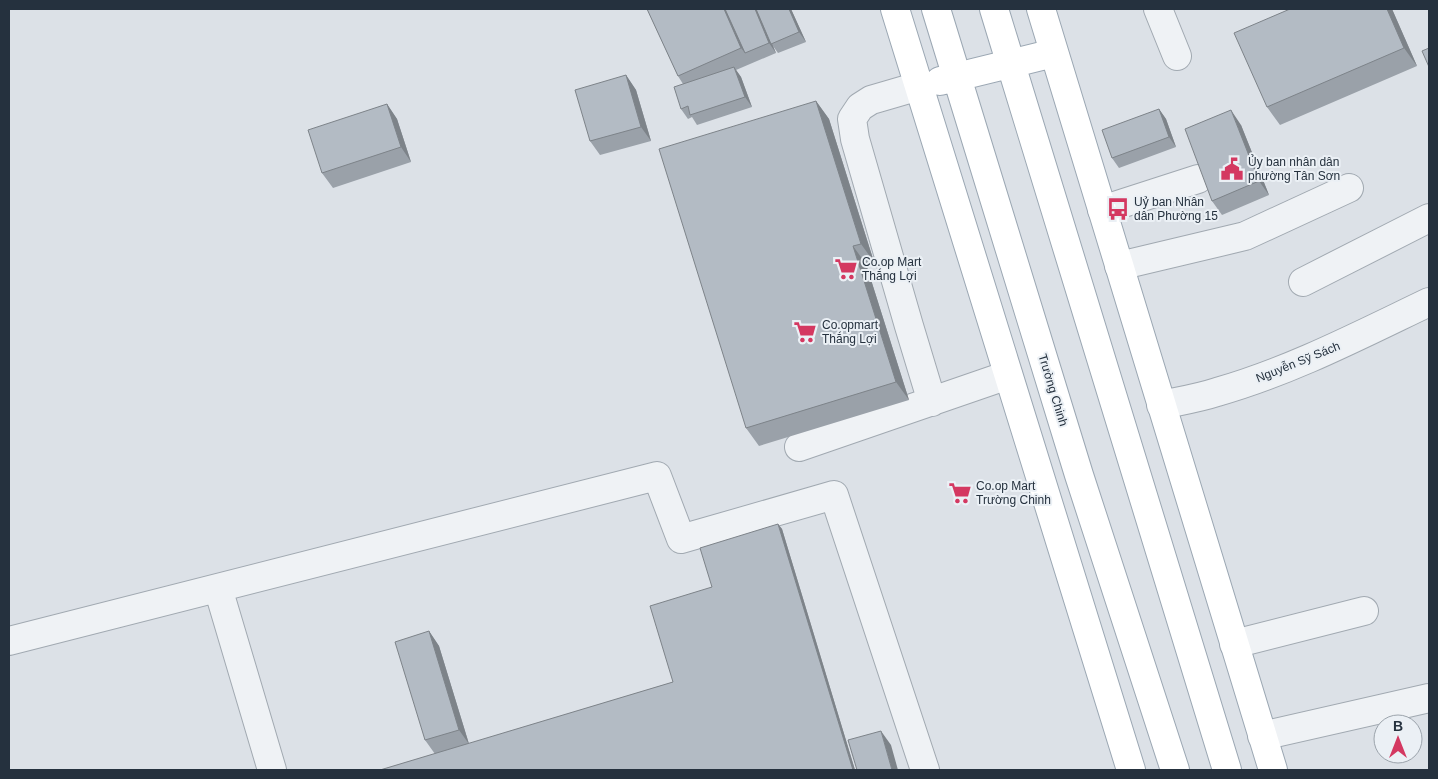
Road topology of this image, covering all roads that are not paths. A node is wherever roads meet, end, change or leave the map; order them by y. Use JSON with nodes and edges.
{"nodes":[{"id":1,"x":895,"y":9,"type":"edge"},
{"id":2,"x":936,"y":9,"type":"edge"},
{"id":3,"x":994,"y":9,"type":"edge"},
{"id":4,"x":1041,"y":9,"type":"edge"},
{"id":5,"x":1158,"y":9,"type":"edge"},
{"id":6,"x":1054,"y":53,"type":"junction"},
{"id":7,"x":1177,"y":56,"type":"dead end"},
{"id":8,"x":1011,"y":64,"type":"junction"},
{"id":9,"x":957,"y":77,"type":"junction"},
{"id":10,"x":919,"y":86,"type":"junction"},
{"id":11,"x":1198,"y":179,"type":"edge"},
{"id":12,"x":1349,"y":188,"type":"dead end"},
{"id":13,"x":1102,"y":210,"type":"junction"},
{"id":14,"x":1429,"y":218,"type":"edge"},
{"id":15,"x":1119,"y":266,"type":"junction"},
{"id":16,"x":1303,"y":282,"type":"dead end"},
{"id":17,"x":1429,"y":302,"type":"edge"},
{"id":18,"x":1008,"y":375,"type":"junction"},
{"id":19,"x":932,"y":402,"type":"junction"},
{"id":20,"x":1161,"y":405,"type":"junction"},
{"id":21,"x":799,"y":447,"type":"dead end"},
{"id":22,"x":218,"y":588,"type":"junction"},
{"id":23,"x":1364,"y":611,"type":"dead end"},
{"id":24,"x":9,"y":641,"type":"edge"},
{"id":25,"x":1234,"y":644,"type":"junction"},
{"id":26,"x":1429,"y":698,"type":"edge"},
{"id":27,"x":1262,"y":736,"type":"junction"},
{"id":28,"x":272,"y":770,"type":"edge"},
{"id":29,"x":926,"y":770,"type":"edge"},
{"id":30,"x":1131,"y":770,"type":"edge"},
{"id":31,"x":1175,"y":770,"type":"edge"},
{"id":32,"x":1227,"y":770,"type":"edge"},
{"id":33,"x":1273,"y":770,"type":"edge"}],
"edges":[{"from":1,"to":10,"type":"main road"},
{"from":2,"to":9,"type":"main road","name":"Trường Chinh"},
{"from":3,"to":8,"type":"main road"},
{"from":4,"to":6,"type":"main road"},
{"from":5,"to":7,"type":"street"},
{"from":6,"to":8,"type":"main road"},
{"from":6,"to":13,"type":"main road"},
{"from":8,"to":9,"type":"main road"},
{"from":8,"to":32,"type":"main road"},
{"from":9,"to":10,"type":"main road"},
{"from":9,"to":31,"type":"main road","name":"Trường Chinh"},
{"from":10,"to":18,"type":"main road"},
{"from":10,"to":19,"type":"street"},
{"from":11,"to":13,"type":"street"},
{"from":12,"to":15,"type":"street"},
{"from":13,"to":15,"type":"main road"},
{"from":14,"to":16,"type":"street"},
{"from":15,"to":20,"type":"main road"},
{"from":17,"to":20,"type":"street","name":"Nguyễn Sỹ Sách"},
{"from":18,"to":19,"type":"street"},
{"from":18,"to":30,"type":"main road"},
{"from":19,"to":21,"type":"street"},
{"from":20,"to":25,"type":"main road"},
{"from":22,"to":24,"type":"street"},
{"from":22,"to":28,"type":"street"},
{"from":22,"to":29,"type":"street"},
{"from":23,"to":25,"type":"street"},
{"from":25,"to":27,"type":"main road"},
{"from":26,"to":27,"type":"street"},
{"from":27,"to":33,"type":"main road"}]}
